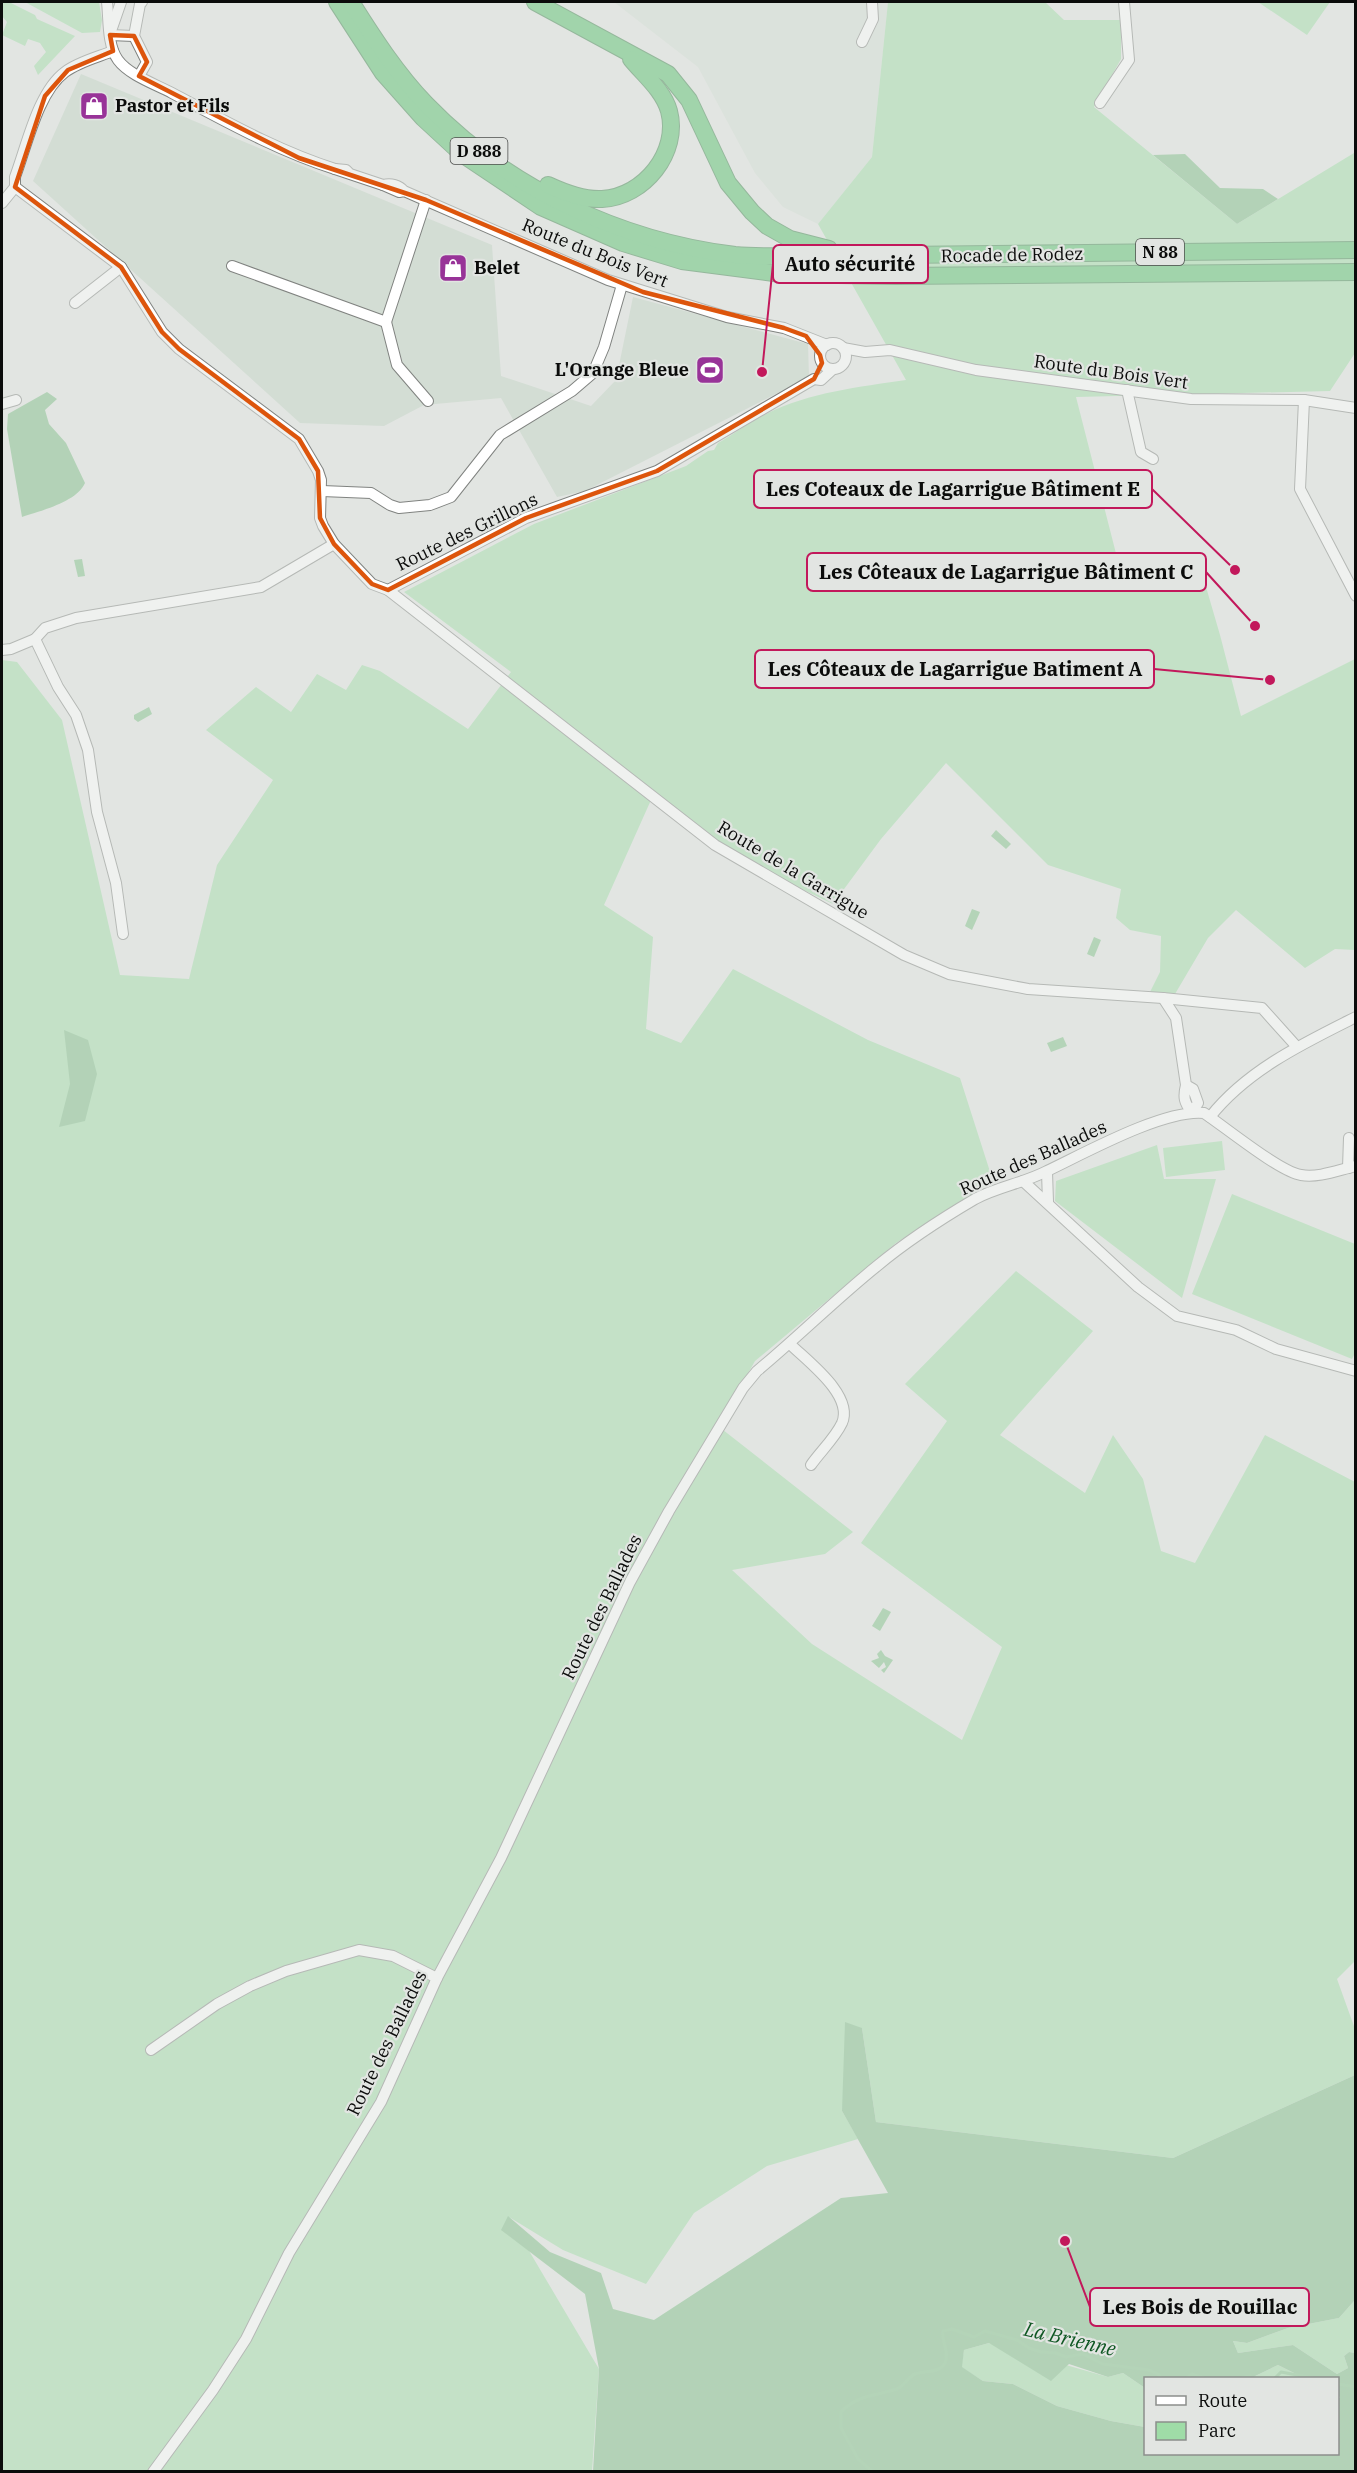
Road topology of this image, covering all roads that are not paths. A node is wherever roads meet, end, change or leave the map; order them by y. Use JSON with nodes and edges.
{"nodes":[{"id":1,"x":107,"y":2,"type":"edge"},
{"id":2,"x":121,"y":2,"type":"edge"},
{"id":3,"x":142,"y":2,"type":"edge"},
{"id":4,"x":337,"y":2,"type":"edge"},
{"id":5,"x":351,"y":2,"type":"edge"},
{"id":6,"x":535,"y":2,"type":"edge"},
{"id":7,"x":872,"y":2,"type":"edge"},
{"id":8,"x":1124,"y":2,"type":"edge"},
{"id":9,"x":365,"y":24,"type":"junction"},
{"id":10,"x":110,"y":33,"type":"junction"},
{"id":11,"x":135,"y":36,"type":"junction"},
{"id":12,"x":862,"y":42,"type":"dead end"},
{"id":13,"x":113,"y":51,"type":"junction"},
{"id":14,"x":624,"y":52,"type":"junction"},
{"id":15,"x":139,"y":76,"type":"junction"},
{"id":16,"x":1100,"y":103,"type":"dead end"},
{"id":17,"x":15,"y":187,"type":"junction"},
{"id":18,"x":426,"y":200,"type":"junction"},
{"id":19,"x":2,"y":203,"type":"edge"},
{"id":20,"x":1356,"y":250,"type":"edge"},
{"id":21,"x":964,"y":254,"type":"junction"},
{"id":22,"x":232,"y":266,"type":"dead end"},
{"id":23,"x":121,"y":267,"type":"junction"},
{"id":24,"x":1353,"y":272,"type":"edge"},
{"id":25,"x":622,"y":285,"type":"junction"},
{"id":26,"x":75,"y":303,"type":"dead end"},
{"id":27,"x":386,"y":322,"type":"junction"},
{"id":28,"x":806,"y":336,"type":"junction"},
{"id":29,"x":827,"y":345,"type":"junction"},
{"id":30,"x":843,"y":348,"type":"junction"},
{"id":31,"x":865,"y":352,"type":"junction"},
{"id":32,"x":821,"y":359,"type":"junction"},
{"id":33,"x":844,"y":364,"type":"junction"},
{"id":34,"x":833,"y":369,"type":"junction"},
{"id":35,"x":814,"y":379,"type":"junction"},
{"id":36,"x":1127,"y":390,"type":"junction"},
{"id":37,"x":16,"y":400,"type":"dead end"},
{"id":38,"x":1304,"y":400,"type":"junction"},
{"id":39,"x":428,"y":401,"type":"dead end"},
{"id":40,"x":2,"y":404,"type":"edge"},
{"id":41,"x":1356,"y":408,"type":"edge"},
{"id":42,"x":1152,"y":459,"type":"dead end"},
{"id":43,"x":322,"y":491,"type":"junction"},
{"id":44,"x":334,"y":544,"type":"junction"},
{"id":45,"x":388,"y":590,"type":"junction"},
{"id":46,"x":1356,"y":596,"type":"edge"},
{"id":47,"x":35,"y":639,"type":"junction"},
{"id":48,"x":2,"y":650,"type":"edge"},
{"id":49,"x":123,"y":934,"type":"dead end"},
{"id":50,"x":1163,"y":998,"type":"junction"},
{"id":51,"x":1356,"y":1017,"type":"edge"},
{"id":52,"x":1297,"y":1047,"type":"junction"},
{"id":53,"x":1192,"y":1112,"type":"junction"},
{"id":54,"x":1210,"y":1117,"type":"junction"},
{"id":55,"x":1349,"y":1138,"type":"dead end"},
{"id":56,"x":1352,"y":1167,"type":"edge"},
{"id":57,"x":1047,"y":1172,"type":"junction"},
{"id":58,"x":1023,"y":1181,"type":"junction"},
{"id":59,"x":1048,"y":1202,"type":"junction"},
{"id":60,"x":790,"y":1344,"type":"junction"},
{"id":61,"x":1356,"y":1371,"type":"edge"},
{"id":62,"x":811,"y":1465,"type":"dead end"},
{"id":63,"x":437,"y":1978,"type":"junction"},
{"id":64,"x":151,"y":2050,"type":"dead end"},
{"id":65,"x":153,"y":2472,"type":"edge"}],
"edges":[{"from":1,"to":10,"type":"street"},
{"from":2,"to":10,"type":"street"},
{"from":3,"to":11,"type":"street"},
{"from":4,"to":24,"type":"highway","name":"Rocade de Rodez","number":"D 888"},
{"from":5,"to":9,"type":"highway","name":"Rocade de Rodez","number":"D 888"},
{"from":6,"to":14,"type":"highway"},
{"from":7,"to":12,"type":"street"},
{"from":8,"to":16,"type":"street"},
{"from":9,"to":14,"type":"highway"},
{"from":9,"to":21,"type":"highway","name":"Rocade de Rodez","number":"D 888"},
{"from":10,"to":11,"type":"street"},
{"from":10,"to":13,"type":"street"},
{"from":11,"to":15,"type":"street"},
{"from":13,"to":15,"type":"street"},
{"from":13,"to":17,"type":"street"},
{"from":14,"to":21,"type":"highway"},
{"from":15,"to":18,"type":"street"},
{"from":17,"to":19,"type":"street"},
{"from":17,"to":23,"type":"street"},
{"from":18,"to":25,"type":"street","name":"Route du Bois Vert"},
{"from":18,"to":27,"type":"street"},
{"from":20,"to":21,"type":"highway","name":"Rocade de Rodez","number":"N 88"},
{"from":22,"to":27,"type":"street"},
{"from":23,"to":26,"type":"street"},
{"from":23,"to":43,"type":"street","name":"Route des Grillons"},
{"from":25,"to":28,"type":"street","name":"Route du Bois Vert"},
{"from":25,"to":43,"type":"street"},
{"from":27,"to":39,"type":"street"},
{"from":28,"to":29,"type":"street","name":"Route du Bois Vert"},
{"from":28,"to":32,"type":"street"},
{"from":29,"to":30,"type":"street"},
{"from":29,"to":32,"type":"street"},
{"from":30,"to":31,"type":"street","name":"Route du Bois Vert"},
{"from":30,"to":33,"type":"street"},
{"from":31,"to":33,"type":"street","name":"Route du Bois Vert"},
{"from":31,"to":36,"type":"street","name":"Route du Bois Vert"},
{"from":32,"to":34,"type":"street"},
{"from":32,"to":35,"type":"street"},
{"from":33,"to":34,"type":"street"},
{"from":34,"to":35,"type":"street","name":"Route des Grillons"},
{"from":35,"to":45,"type":"street","name":"Route des Grillons"},
{"from":36,"to":38,"type":"street","name":"Route du Bois Vert"},
{"from":36,"to":42,"type":"street"},
{"from":37,"to":40,"type":"street"},
{"from":38,"to":41,"type":"street","name":"Route du Bois Vert"},
{"from":38,"to":46,"type":"street"},
{"from":43,"to":44,"type":"street","name":"Route des Grillons"},
{"from":44,"to":45,"type":"street","name":"Route des Grillons"},
{"from":44,"to":47,"type":"street"},
{"from":45,"to":50,"type":"street","name":"Route de la Garrigue"},
{"from":47,"to":48,"type":"street"},
{"from":47,"to":49,"type":"street"},
{"from":50,"to":52,"type":"street","name":"Route de la Garrigue"},
{"from":50,"to":53,"type":"street"},
{"from":51,"to":52,"type":"street"},
{"from":52,"to":54,"type":"street"},
{"from":53,"to":54,"type":"street"},
{"from":53,"to":57,"type":"street","name":"Route des Ballades"},
{"from":54,"to":56,"type":"street"},
{"from":55,"to":56,"type":"street"},
{"from":57,"to":58,"type":"street","name":"Route des Ballades"},
{"from":57,"to":59,"type":"street"},
{"from":58,"to":59,"type":"street"},
{"from":58,"to":60,"type":"street","name":"Route des Ballades"},
{"from":59,"to":61,"type":"street"},
{"from":60,"to":62,"type":"street"},
{"from":60,"to":63,"type":"street","name":"Route des Ballades"},
{"from":63,"to":64,"type":"street"},
{"from":63,"to":65,"type":"street","name":"Route des Ballades"}]}
